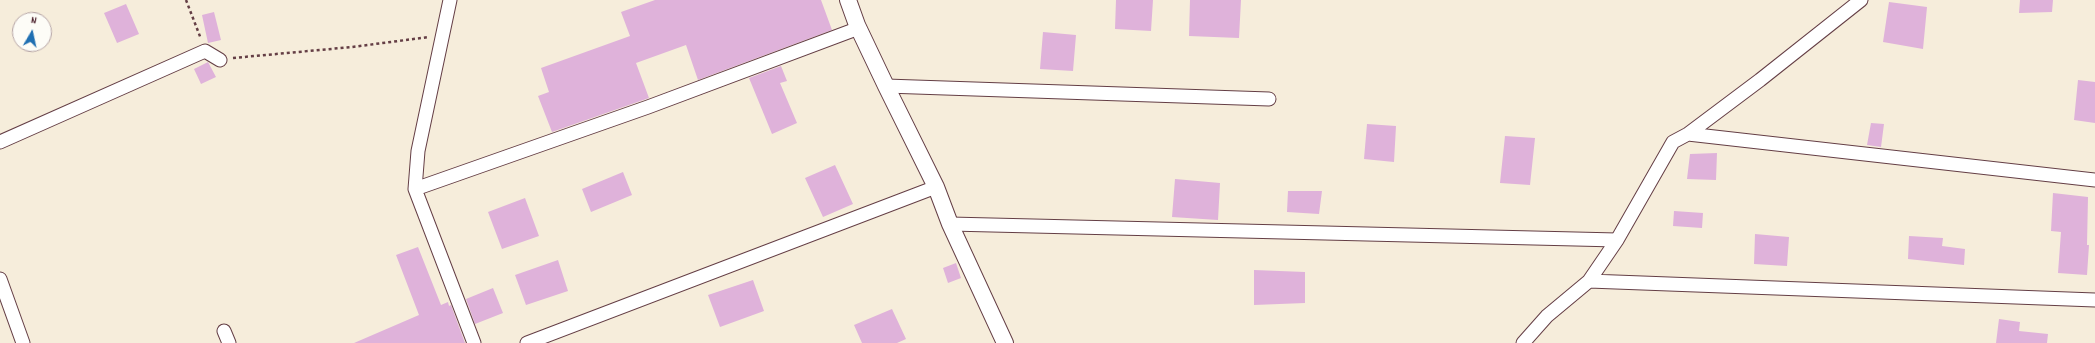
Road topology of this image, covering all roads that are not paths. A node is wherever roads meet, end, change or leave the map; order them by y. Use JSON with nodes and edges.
{"nodes":[{"id":1,"x":450,"y":0,"type":"edge"},
{"id":2,"x":848,"y":0,"type":"edge"},
{"id":3,"x":1861,"y":0,"type":"edge"},
{"id":4,"x":859,"y":28,"type":"junction"},
{"id":5,"x":220,"y":60,"type":"road end"},
{"id":6,"x":886,"y":86,"type":"junction"},
{"id":7,"x":1269,"y":99,"type":"dead end"},
{"id":8,"x":1688,"y":134,"type":"junction"},
{"id":9,"x":0,"y":142,"type":"edge"},
{"id":10,"x":2095,"y":180,"type":"edge"},
{"id":11,"x":936,"y":187,"type":"junction"},
{"id":12,"x":415,"y":189,"type":"junction"},
{"id":13,"x":950,"y":224,"type":"junction"},
{"id":14,"x":1617,"y":240,"type":"junction"},
{"id":15,"x":0,"y":279,"type":"edge"},
{"id":16,"x":1589,"y":281,"type":"junction"},
{"id":17,"x":2095,"y":300,"type":"edge"},
{"id":18,"x":1001,"y":342,"type":"edge"},
{"id":19,"x":23,"y":343,"type":"edge"},
{"id":20,"x":474,"y":343,"type":"edge"},
{"id":21,"x":527,"y":343,"type":"edge"},
{"id":22,"x":1523,"y":343,"type":"edge"}],
"edges":[{"from":1,"to":12,"type":"street"},
{"from":2,"to":4,"type":"street"},
{"from":3,"to":8,"type":"street"},
{"from":4,"to":6,"type":"street"},
{"from":4,"to":12,"type":"street"},
{"from":5,"to":9,"type":"street"},
{"from":6,"to":7,"type":"street"},
{"from":6,"to":11,"type":"street"},
{"from":8,"to":10,"type":"street"},
{"from":8,"to":14,"type":"street"},
{"from":11,"to":13,"type":"street"},
{"from":11,"to":21,"type":"street"},
{"from":12,"to":20,"type":"street"},
{"from":13,"to":14,"type":"street"},
{"from":13,"to":18,"type":"street"},
{"from":14,"to":16,"type":"street"},
{"from":15,"to":19,"type":"street"},
{"from":16,"to":17,"type":"street"},
{"from":16,"to":22,"type":"street"}]}
